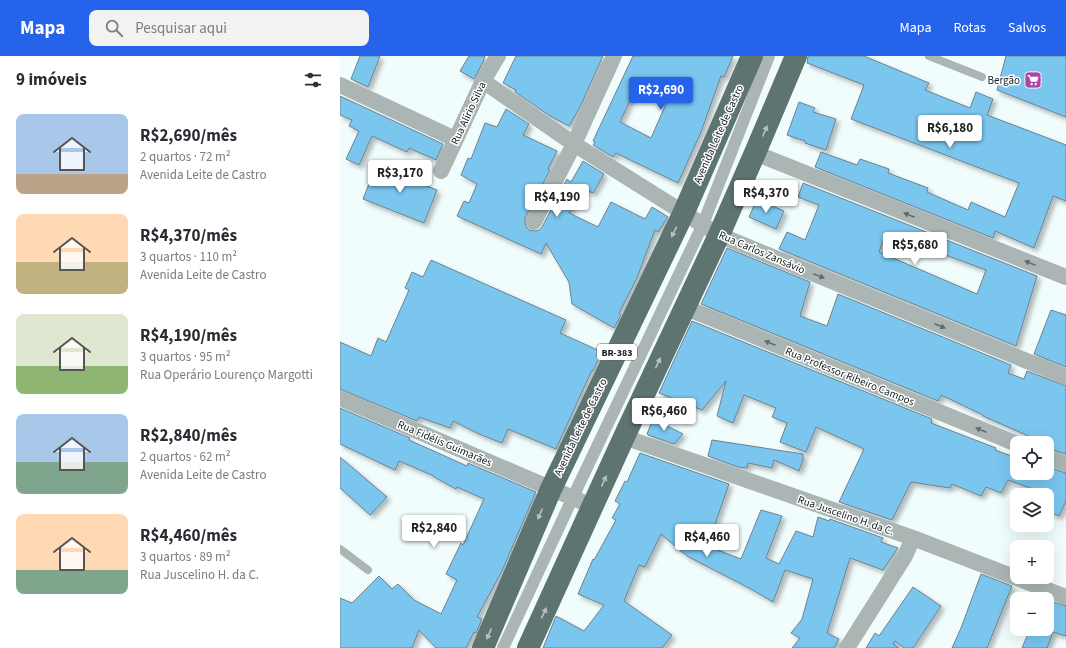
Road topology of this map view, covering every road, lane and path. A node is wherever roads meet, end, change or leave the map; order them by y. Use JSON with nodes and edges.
{"nodes":[{"id":1,"x":498,"y":56,"type":"edge"},
{"id":2,"x":614,"y":56,"type":"edge"},
{"id":3,"x":752,"y":56,"type":"edge"},
{"id":4,"x":769,"y":56,"type":"edge"},
{"id":5,"x":796,"y":56,"type":"edge"},
{"id":6,"x":930,"y":56,"type":"edge"},
{"id":7,"x":982,"y":78,"type":"dead end"},
{"id":8,"x":483,"y":80,"type":"junction"},
{"id":9,"x":340,"y":85,"type":"edge"},
{"id":10,"x":455,"y":139,"type":"junction"},
{"id":11,"x":574,"y":144,"type":"junction"},
{"id":12,"x":755,"y":153,"type":"junction"},
{"id":13,"x":441,"y":171,"type":"dead end"},
{"id":14,"x":684,"y":212,"type":"junction"},
{"id":15,"x":534,"y":222,"type":"dead end"},
{"id":16,"x":711,"y":230,"type":"junction"},
{"id":17,"x":1066,"y":277,"type":"edge"},
{"id":18,"x":684,"y":307,"type":"junction"},
{"id":19,"x":1066,"y":377,"type":"edge"},
{"id":20,"x":340,"y":398,"type":"edge"},
{"id":21,"x":624,"y":437,"type":"junction"},
{"id":22,"x":1010,"y":441,"type":"edge"},
{"id":23,"x":1054,"y":460,"type":"edge"},
{"id":24,"x":1066,"y":464,"type":"edge"},
{"id":25,"x":551,"y":488,"type":"junction"},
{"id":26,"x":573,"y":497,"type":"junction"},
{"id":27,"x":592,"y":506,"type":"junction"},
{"id":28,"x":913,"y":538,"type":"junction"},
{"id":29,"x":340,"y":549,"type":"edge"},
{"id":30,"x":368,"y":570,"type":"dead end"},
{"id":31,"x":1066,"y":597,"type":"edge"},
{"id":32,"x":483,"y":648,"type":"edge"},
{"id":33,"x":503,"y":648,"type":"edge"},
{"id":34,"x":528,"y":648,"type":"edge"},
{"id":35,"x":847,"y":648,"type":"edge"}],
"edges":[{"from":1,"to":8,"type":"street","name":"Rua Alírio Silva"},
{"from":2,"to":11,"type":"street"},
{"from":3,"to":14,"type":"highway","name":"Avenida Leite de Castro","number":"BR-383"},
{"from":4,"to":16,"type":"street"},
{"from":12,"to":5,"type":"highway","one_way":true},
{"from":6,"to":7,"type":"lane"},
{"from":8,"to":10,"type":"street","name":"Rua Alírio Silva"},
{"from":8,"to":11,"type":"street","name":"Rua Carlos Zansávio"},
{"from":9,"to":10,"type":"street"},
{"from":10,"to":13,"type":"street","name":"Rua Alírio Silva"},
{"from":11,"to":14,"type":"street","name":"Rua Carlos Zansávio"},
{"from":11,"to":15,"type":"street"},
{"from":12,"to":16,"type":"highway"},
{"from":17,"to":12,"type":"street","one_way":true},
{"from":14,"to":16,"type":"street","name":"Rua Carlos Zansávio"},
{"from":14,"to":25,"type":"highway","name":"Avenida Leite de Castro","number":"BR-383","one_way":true},
{"from":16,"to":18,"type":"highway"},
{"from":16,"to":19,"type":"street","name":"Rua Carlos Zansávio","one_way":true},
{"from":16,"to":26,"type":"street"},
{"from":21,"to":18,"type":"highway","one_way":true},
{"from":22,"to":18,"type":"street","name":"Rua Professor Ribeiro Campos","one_way":true},
{"from":20,"to":25,"type":"street","name":"Rua Fidélis Guimarães"},
{"from":27,"to":21,"type":"highway","one_way":true},
{"from":21,"to":28,"type":"street","name":"Rua Juscelino H. da C."},
{"from":23,"to":24,"type":"street"},
{"from":25,"to":26,"type":"street","name":"Rua Fidélis Guimarães"},
{"from":25,"to":32,"type":"highway","name":"Avenida Leite de Castro","number":"BR-383","one_way":true},
{"from":26,"to":27,"type":"street","name":"Rua Fidélis Guimarães"},
{"from":26,"to":33,"type":"street"},
{"from":34,"to":27,"type":"highway","one_way":true},
{"from":28,"to":31,"type":"street","name":"Rua Juscelino H. da C."},
{"from":28,"to":35,"type":"street"},
{"from":29,"to":30,"type":"lane"}]}
